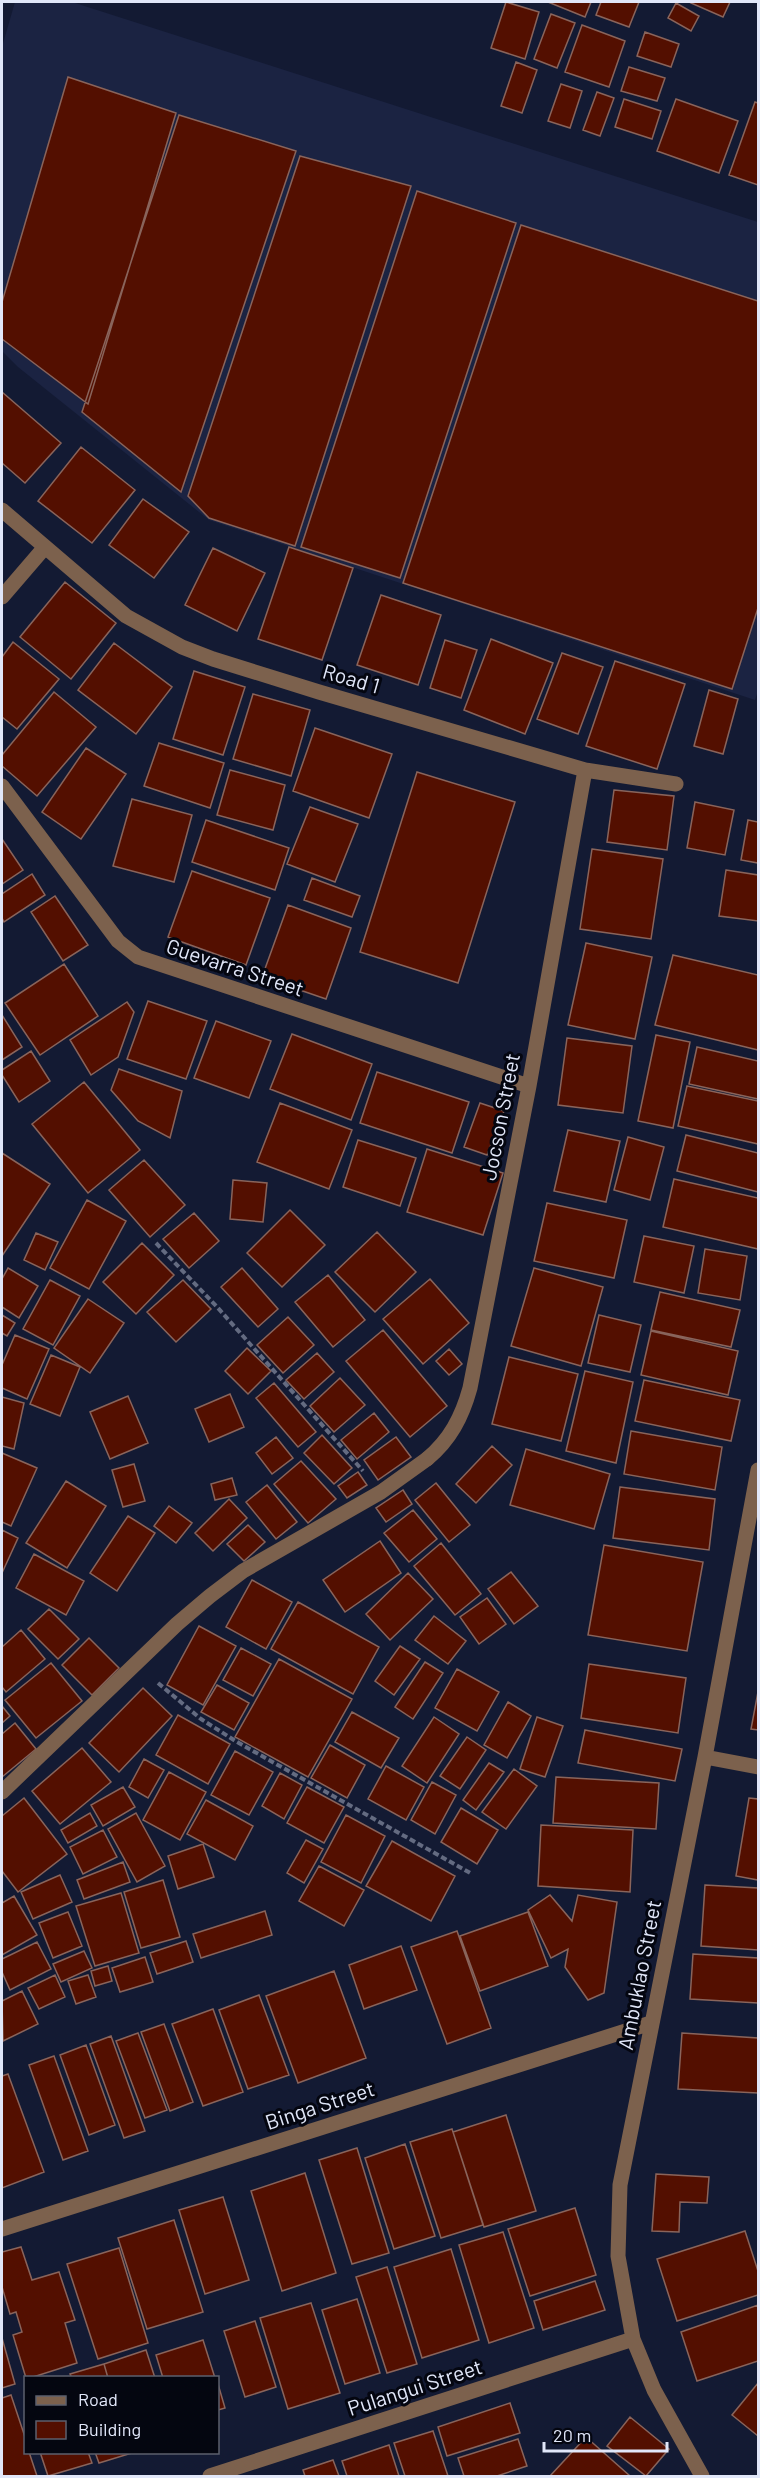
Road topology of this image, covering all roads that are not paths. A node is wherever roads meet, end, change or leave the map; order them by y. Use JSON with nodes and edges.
{"nodes":[{"id":1,"x":2,"y":510,"type":"edge"},
{"id":2,"x":45,"y":548,"type":"junction"},
{"id":3,"x":2,"y":597,"type":"edge"},
{"id":4,"x":585,"y":770,"type":"junction"},
{"id":5,"x":676,"y":784,"type":"dead end"},
{"id":6,"x":2,"y":786,"type":"edge"},
{"id":7,"x":529,"y":1086,"type":"junction"},
{"id":8,"x":759,"y":1470,"type":"edge"},
{"id":9,"x":705,"y":1757,"type":"junction"},
{"id":10,"x":759,"y":1767,"type":"edge"},
{"id":11,"x":2,"y":1792,"type":"edge"},
{"id":12,"x":651,"y":2023,"type":"junction"},
{"id":13,"x":2,"y":2229,"type":"edge"},
{"id":14,"x":633,"y":2339,"type":"junction"},
{"id":15,"x":210,"y":2476,"type":"edge"},
{"id":16,"x":702,"y":2476,"type":"edge"}],
"edges":[{"from":1,"to":2,"type":"street"},
{"from":2,"to":3,"type":"street"},
{"from":2,"to":4,"type":"street","name":"Road 1"},
{"from":4,"to":5,"type":"street","name":"Road 1"},
{"from":4,"to":7,"type":"street","name":"Jocson Street"},
{"from":6,"to":7,"type":"street","name":"Guevarra Street"},
{"from":7,"to":11,"type":"street","name":"Jocson Street"},
{"from":8,"to":9,"type":"street","name":"Ambuklao Street"},
{"from":9,"to":10,"type":"street"},
{"from":9,"to":12,"type":"street","name":"Ambuklao Street"},
{"from":12,"to":13,"type":"street","name":"Binga Street"},
{"from":12,"to":14,"type":"street","name":"Ambuklao Street"},
{"from":14,"to":15,"type":"street","name":"Pulangui Street"},
{"from":14,"to":16,"type":"street","name":"Ambuklao Street"}]}
